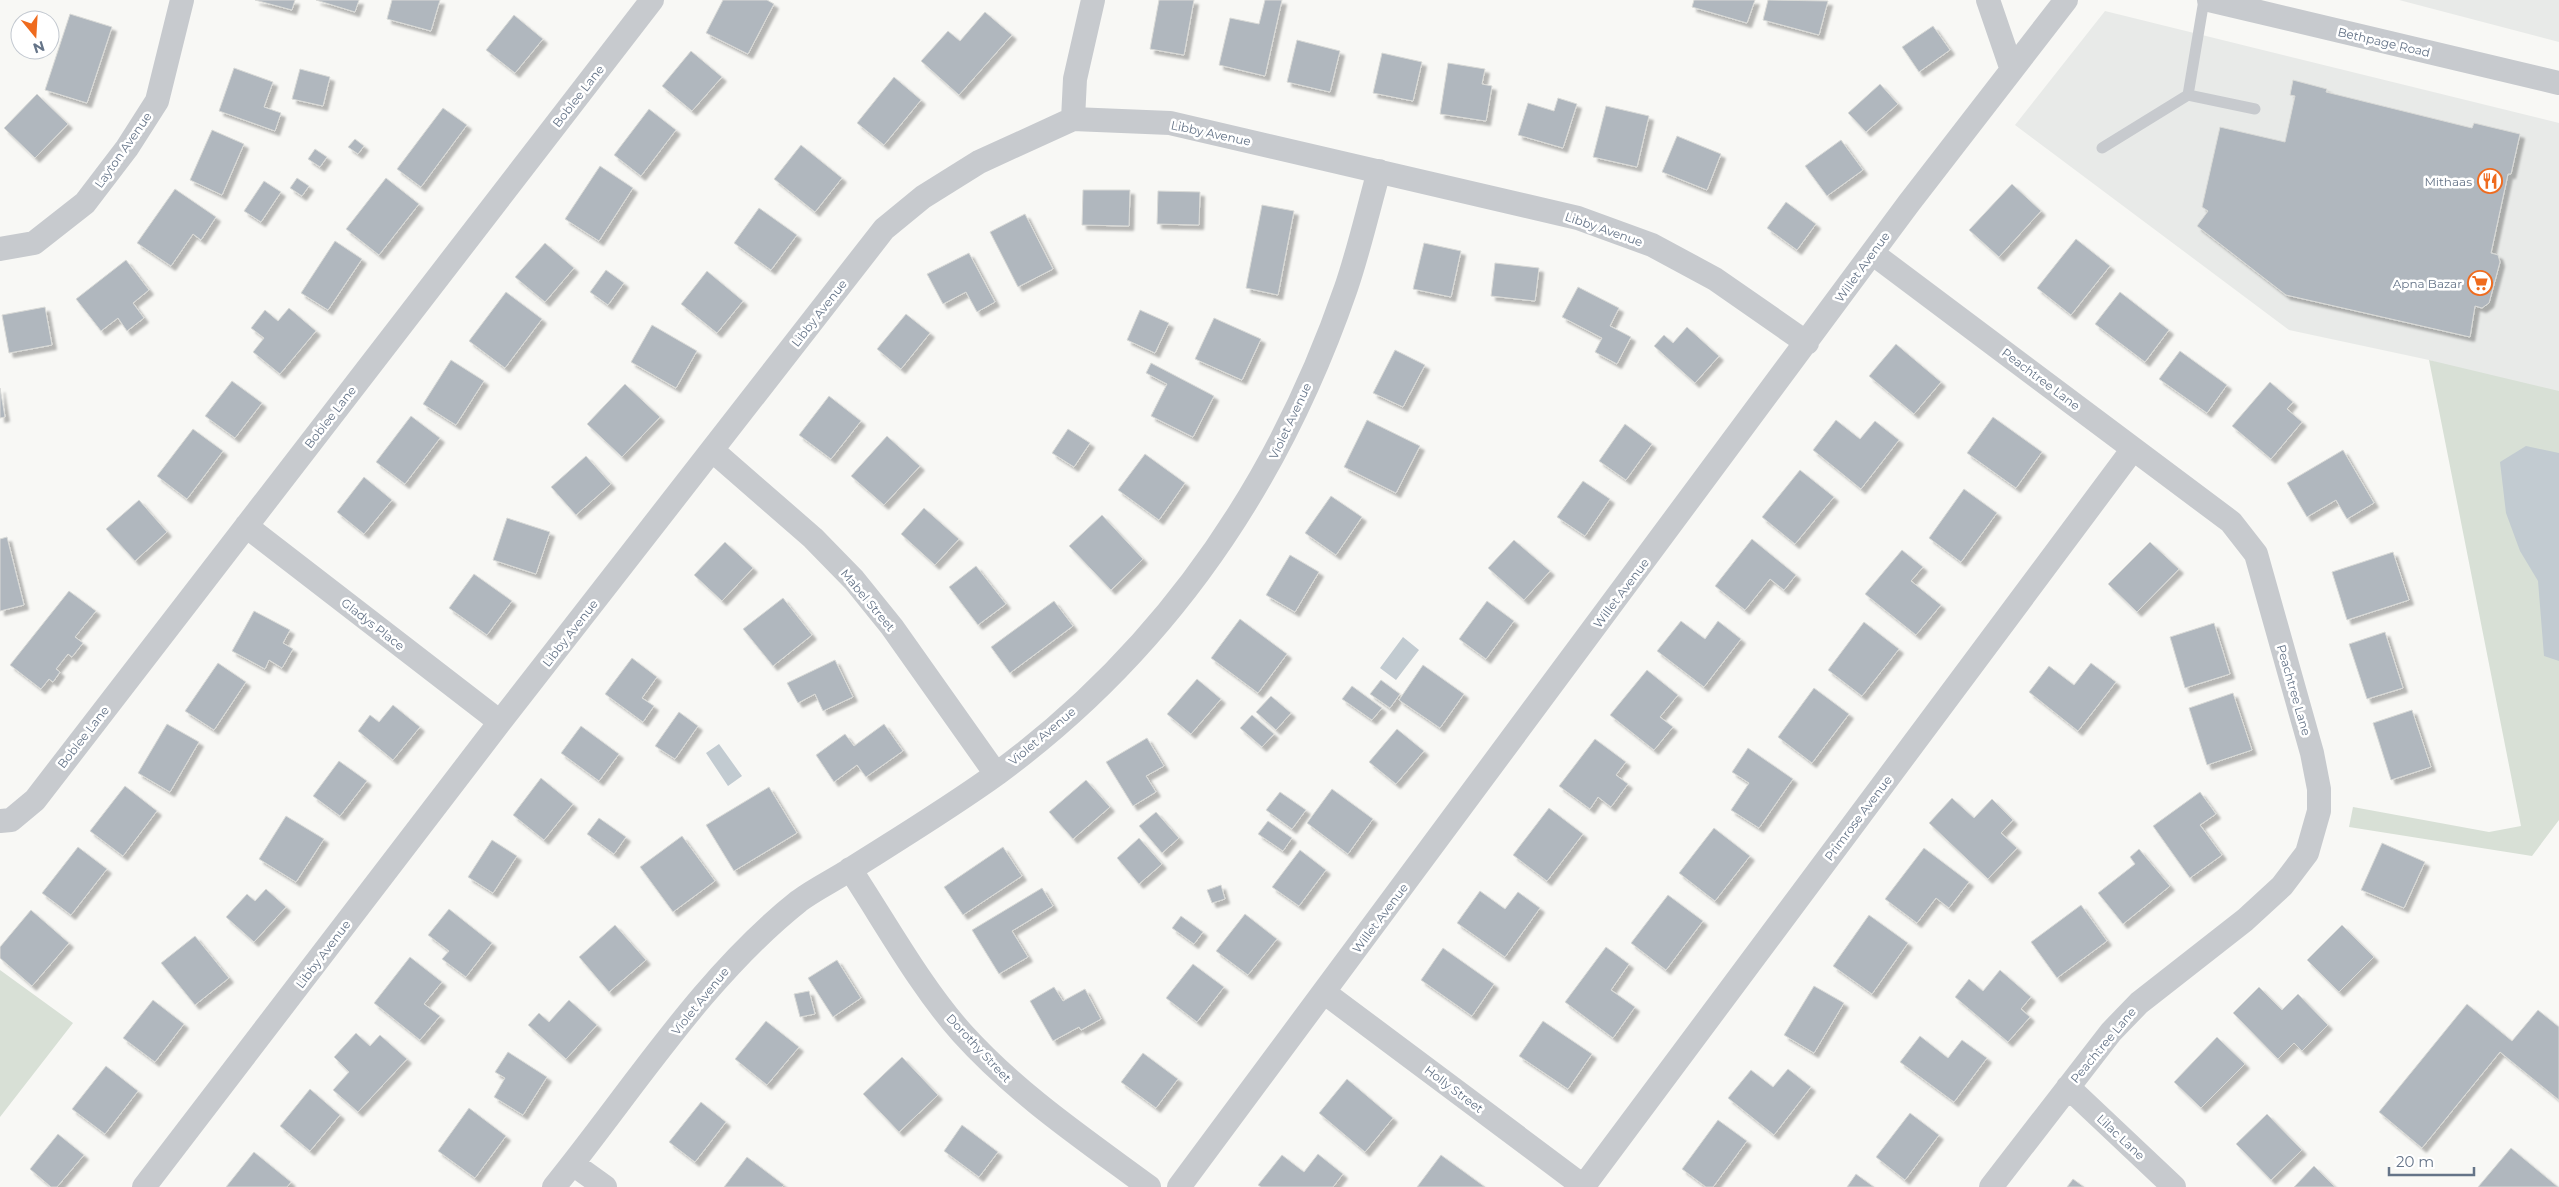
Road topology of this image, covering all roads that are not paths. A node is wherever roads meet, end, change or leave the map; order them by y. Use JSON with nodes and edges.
{"nodes":[{"id":1,"x":182,"y":0,"type":"edge"},
{"id":2,"x":652,"y":0,"type":"edge"},
{"id":3,"x":1093,"y":0,"type":"edge"},
{"id":4,"x":1988,"y":0,"type":"edge"},
{"id":5,"x":2066,"y":0,"type":"edge"},
{"id":6,"x":2204,"y":0,"type":"edge"},
{"id":7,"x":2209,"y":0,"type":"edge"},
{"id":8,"x":2012,"y":70,"type":"junction"},
{"id":9,"x":2559,"y":83,"type":"edge"},
{"id":10,"x":2188,"y":94,"type":"junction"},
{"id":11,"x":2255,"y":109,"type":"dead end"},
{"id":12,"x":1073,"y":120,"type":"junction"},
{"id":13,"x":2102,"y":148,"type":"dead end"},
{"id":14,"x":1379,"y":171,"type":"junction"},
{"id":15,"x":0,"y":249,"type":"edge"},
{"id":16,"x":1872,"y":253,"type":"junction"},
{"id":17,"x":1807,"y":343,"type":"junction"},
{"id":18,"x":2133,"y":449,"type":"junction"},
{"id":19,"x":712,"y":450,"type":"junction"},
{"id":20,"x":246,"y":526,"type":"junction"},
{"id":21,"x":500,"y":722,"type":"junction"},
{"id":22,"x":996,"y":774,"type":"junction"},
{"id":23,"x":0,"y":821,"type":"edge"},
{"id":24,"x":850,"y":870,"type":"junction"},
{"id":25,"x":1325,"y":993,"type":"junction"},
{"id":26,"x":2068,"y":1087,"type":"junction"},
{"id":27,"x":573,"y":1164,"type":"junction"},
{"id":28,"x":144,"y":1187,"type":"edge"},
{"id":29,"x":554,"y":1187,"type":"edge"},
{"id":30,"x":605,"y":1187,"type":"edge"},
{"id":31,"x":1149,"y":1187,"type":"edge"},
{"id":32,"x":1179,"y":1187,"type":"edge"},
{"id":33,"x":1583,"y":1187,"type":"edge"},
{"id":34,"x":1991,"y":1187,"type":"edge"},
{"id":35,"x":2174,"y":1187,"type":"edge"}],
"edges":[{"from":1,"to":15,"type":"street","name":"Layton Avenue"},
{"from":2,"to":20,"type":"street","name":"Boblee Lane"},
{"from":3,"to":12,"type":"street"},
{"from":4,"to":8,"type":"street"},
{"from":5,"to":8,"type":"street","name":"Willet Avenue"},
{"from":6,"to":10,"type":"lane"},
{"from":7,"to":9,"type":"street","name":"Bethpage Road"},
{"from":8,"to":16,"type":"street","name":"Willet Avenue"},
{"from":10,"to":11,"type":"lane"},
{"from":10,"to":13,"type":"lane"},
{"from":12,"to":14,"type":"street","name":"Libby Avenue"},
{"from":12,"to":19,"type":"street","name":"Libby Avenue"},
{"from":14,"to":17,"type":"street","name":"Libby Avenue"},
{"from":14,"to":22,"type":"street","name":"Violet Avenue"},
{"from":16,"to":17,"type":"street","name":"Willet Avenue"},
{"from":16,"to":18,"type":"street","name":"Peachtree Lane"},
{"from":17,"to":25,"type":"street","name":"Willet Avenue"},
{"from":18,"to":26,"type":"street","name":"Peachtree Lane"},
{"from":18,"to":33,"type":"street","name":"Primrose Avenue"},
{"from":19,"to":21,"type":"street","name":"Libby Avenue"},
{"from":19,"to":22,"type":"street","name":"Mabel Street"},
{"from":20,"to":21,"type":"street","name":"Gladys Place"},
{"from":20,"to":23,"type":"street","name":"Boblee Lane"},
{"from":21,"to":28,"type":"street","name":"Libby Avenue"},
{"from":22,"to":24,"type":"street","name":"Violet Avenue"},
{"from":24,"to":27,"type":"street","name":"Violet Avenue"},
{"from":24,"to":31,"type":"street","name":"Dorothy Street"},
{"from":25,"to":32,"type":"street","name":"Willet Avenue"},
{"from":25,"to":33,"type":"street","name":"Holly Street"},
{"from":26,"to":34,"type":"street","name":"Peachtree Lane"},
{"from":26,"to":35,"type":"street","name":"Lilac Lane"},
{"from":27,"to":29,"type":"street","name":"Violet Avenue"},
{"from":27,"to":30,"type":"street"}]}
